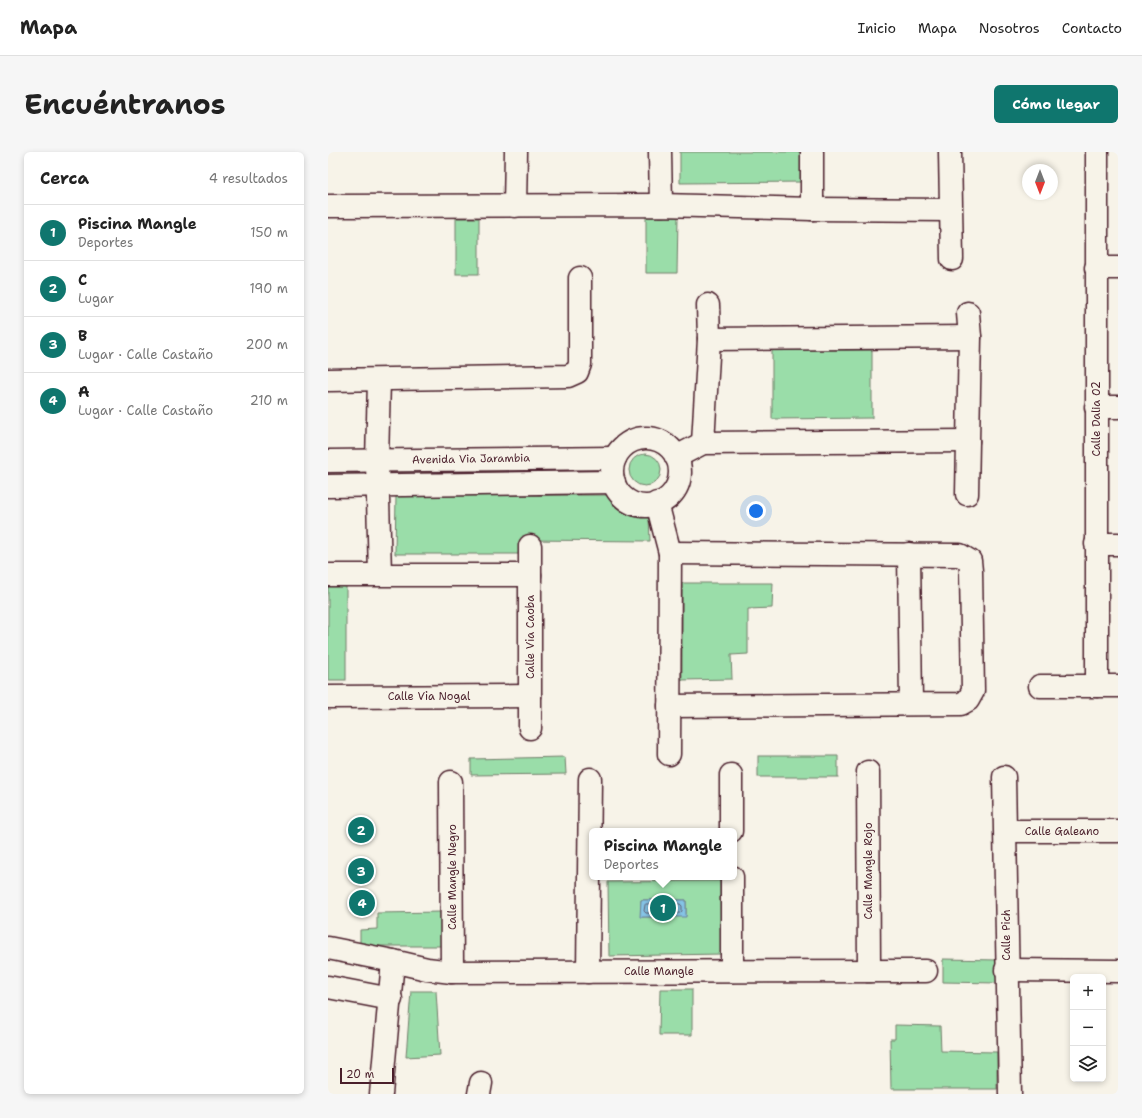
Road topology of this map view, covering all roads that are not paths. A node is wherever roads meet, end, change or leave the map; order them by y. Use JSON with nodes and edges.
{"nodes":[{"id":1,"x":516,"y":152,"type":"edge"},
{"id":2,"x":660,"y":152,"type":"edge"},
{"id":3,"x":812,"y":152,"type":"edge"},
{"id":4,"x":950,"y":152,"type":"edge"},
{"id":5,"x":1097,"y":152,"type":"edge"},
{"id":6,"x":661,"y":205,"type":"junction"},
{"id":7,"x":328,"y":206,"type":"edge"},
{"id":8,"x":515,"y":206,"type":"junction"},
{"id":9,"x":812,"y":209,"type":"junction"},
{"id":10,"x":950,"y":210,"type":"junction"},
{"id":11,"x":952,"y":259,"type":"dead end"},
{"id":12,"x":1096,"y":268,"type":"junction"},
{"id":13,"x":1118,"y":268,"type":"edge"},
{"id":14,"x":580,"y":278,"type":"dead end"},
{"id":15,"x":708,"y":306,"type":"dead end"},
{"id":16,"x":968,"y":313,"type":"dead end"},
{"id":17,"x":970,"y":337,"type":"junction"},
{"id":18,"x":709,"y":339,"type":"junction"},
{"id":19,"x":328,"y":380,"type":"edge"},
{"id":20,"x":379,"y":380,"type":"junction"},
{"id":21,"x":1096,"y":407,"type":"junction"},
{"id":22,"x":1118,"y":407,"type":"edge"},
{"id":23,"x":968,"y":441,"type":"junction"},
{"id":24,"x":703,"y":443,"type":"junction"},
{"id":25,"x":676,"y":457,"type":"junction"},
{"id":26,"x":615,"y":458,"type":"junction"},
{"id":27,"x":328,"y":461,"type":"edge"},
{"id":28,"x":378,"y":461,"type":"junction"},
{"id":29,"x":614,"y":482,"type":"junction"},
{"id":30,"x":378,"y":485,"type":"junction"},
{"id":31,"x":328,"y":486,"type":"edge"},
{"id":32,"x":967,"y":494,"type":"dead end"},
{"id":33,"x":657,"y":503,"type":"junction"},
{"id":34,"x":1096,"y":544,"type":"junction"},
{"id":35,"x":1118,"y":544,"type":"edge"},
{"id":36,"x":530,"y":546,"type":"dead end"},
{"id":37,"x":670,"y":553,"type":"junction"},
{"id":38,"x":909,"y":554,"type":"junction"},
{"id":39,"x":380,"y":574,"type":"junction"},
{"id":40,"x":328,"y":575,"type":"edge"},
{"id":41,"x":530,"y":575,"type":"junction"},
{"id":42,"x":1040,"y":686,"type":"dead end"},
{"id":43,"x":1097,"y":686,"type":"junction"},
{"id":44,"x":1118,"y":686,"type":"edge"},
{"id":45,"x":328,"y":696,"type":"edge"},
{"id":46,"x":530,"y":696,"type":"junction"},
{"id":47,"x":911,"y":703,"type":"junction"},
{"id":48,"x":669,"y":706,"type":"junction"},
{"id":49,"x":530,"y":728,"type":"dead end"},
{"id":50,"x":668,"y":754,"type":"dead end"},
{"id":51,"x":868,"y":772,"type":"dead end"},
{"id":52,"x":731,"y":776,"type":"dead end"},
{"id":53,"x":1004,"y":777,"type":"dead end"},
{"id":54,"x":590,"y":779,"type":"dead end"},
{"id":55,"x":451,"y":782,"type":"dead end"},
{"id":56,"x":589,"y":828,"type":"edge"},
{"id":57,"x":731,"y":828,"type":"edge"},
{"id":58,"x":1006,"y":831,"type":"junction"},
{"id":59,"x":1118,"y":831,"type":"edge"},
{"id":60,"x":589,"y":876,"type":"edge"},
{"id":61,"x":732,"y":880,"type":"edge"},
{"id":62,"x":328,"y":948,"type":"edge"},
{"id":63,"x":393,"y":961,"type":"junction"},
{"id":64,"x":1006,"y":970,"type":"junction"},
{"id":65,"x":1118,"y":970,"type":"edge"},
{"id":66,"x":732,"y":971,"type":"junction"},
{"id":67,"x":869,"y":971,"type":"junction"},
{"id":68,"x":926,"y":971,"type":"dead end"},
{"id":69,"x":452,"y":972,"type":"junction"},
{"id":70,"x":588,"y":972,"type":"junction"},
{"id":71,"x":328,"y":988,"type":"edge"},
{"id":72,"x":391,"y":999,"type":"junction"},
{"id":73,"x":381,"y":1094,"type":"edge"},
{"id":74,"x":1010,"y":1094,"type":"edge"}],
"edges":[{"from":1,"to":8,"type":"street"},
{"from":2,"to":6,"type":"street"},
{"from":3,"to":9,"type":"street"},
{"from":4,"to":10,"type":"street"},
{"from":5,"to":12,"type":"street","name":"Calle Dalia 02"},
{"from":6,"to":8,"type":"street"},
{"from":6,"to":9,"type":"street"},
{"from":7,"to":8,"type":"street"},
{"from":9,"to":10,"type":"street"},
{"from":10,"to":11,"type":"street"},
{"from":12,"to":13,"type":"street"},
{"from":12,"to":21,"type":"street","name":"Calle Dalia 02"},
{"from":14,"to":20,"type":"street"},
{"from":15,"to":18,"type":"street"},
{"from":16,"to":17,"type":"street"},
{"from":17,"to":18,"type":"street"},
{"from":17,"to":23,"type":"street"},
{"from":18,"to":24,"type":"street"},
{"from":19,"to":20,"type":"street"},
{"from":20,"to":28,"type":"street"},
{"from":21,"to":22,"type":"street"},
{"from":21,"to":34,"type":"street","name":"Calle Dalia 02"},
{"from":23,"to":24,"type":"street"},
{"from":23,"to":32,"type":"street"},
{"from":24,"to":25,"type":"street"},
{"from":25,"to":26,"type":"street"},
{"from":25,"to":33,"type":"street"},
{"from":26,"to":28,"type":"street","name":"Avenida Via Jarambia"},
{"from":26,"to":29,"type":"street"},
{"from":27,"to":28,"type":"street","name":"Avenida Via Jarambia"},
{"from":28,"to":30,"type":"street"},
{"from":29,"to":30,"type":"street"},
{"from":29,"to":33,"type":"street"},
{"from":30,"to":31,"type":"street"},
{"from":30,"to":39,"type":"street"},
{"from":33,"to":37,"type":"street"},
{"from":34,"to":35,"type":"street"},
{"from":34,"to":43,"type":"street","name":"Calle Dalia 02"},
{"from":36,"to":41,"type":"street","name":"Calle Via Caoba"},
{"from":37,"to":38,"type":"street"},
{"from":37,"to":48,"type":"street"},
{"from":38,"to":47,"type":"street"},
{"from":38,"to":47,"type":"street"},
{"from":39,"to":40,"type":"street"},
{"from":39,"to":41,"type":"street"},
{"from":41,"to":46,"type":"street","name":"Calle Via Caoba"},
{"from":42,"to":43,"type":"street"},
{"from":43,"to":44,"type":"street"},
{"from":45,"to":46,"type":"street","name":"Calle Via Nogal"},
{"from":46,"to":49,"type":"street","name":"Calle Via Caoba"},
{"from":47,"to":48,"type":"street"},
{"from":48,"to":50,"type":"street"},
{"from":51,"to":67,"type":"street","name":"Calle Mangle Rojo"},
{"from":52,"to":57,"type":"street"},
{"from":53,"to":58,"type":"street","name":"Calle Pich"},
{"from":54,"to":56,"type":"street"},
{"from":55,"to":69,"type":"street","name":"Calle Mangle Negro"},
{"from":58,"to":59,"type":"street","name":"Calle Galeano"},
{"from":58,"to":64,"type":"street","name":"Calle Pich"},
{"from":60,"to":70,"type":"street"},
{"from":61,"to":66,"type":"street"},
{"from":62,"to":63,"type":"street","name":"Calle Mangle"},
{"from":63,"to":69,"type":"street","name":"Calle Mangle"},
{"from":63,"to":72,"type":"street"},
{"from":64,"to":65,"type":"street"},
{"from":64,"to":74,"type":"street","name":"Calle Pich"},
{"from":66,"to":67,"type":"street","name":"Calle Mangle"},
{"from":66,"to":70,"type":"street","name":"Calle Mangle"},
{"from":67,"to":68,"type":"street","name":"Calle Mangle"},
{"from":69,"to":70,"type":"street","name":"Calle Mangle"},
{"from":71,"to":72,"type":"street"},
{"from":72,"to":73,"type":"street"}]}
